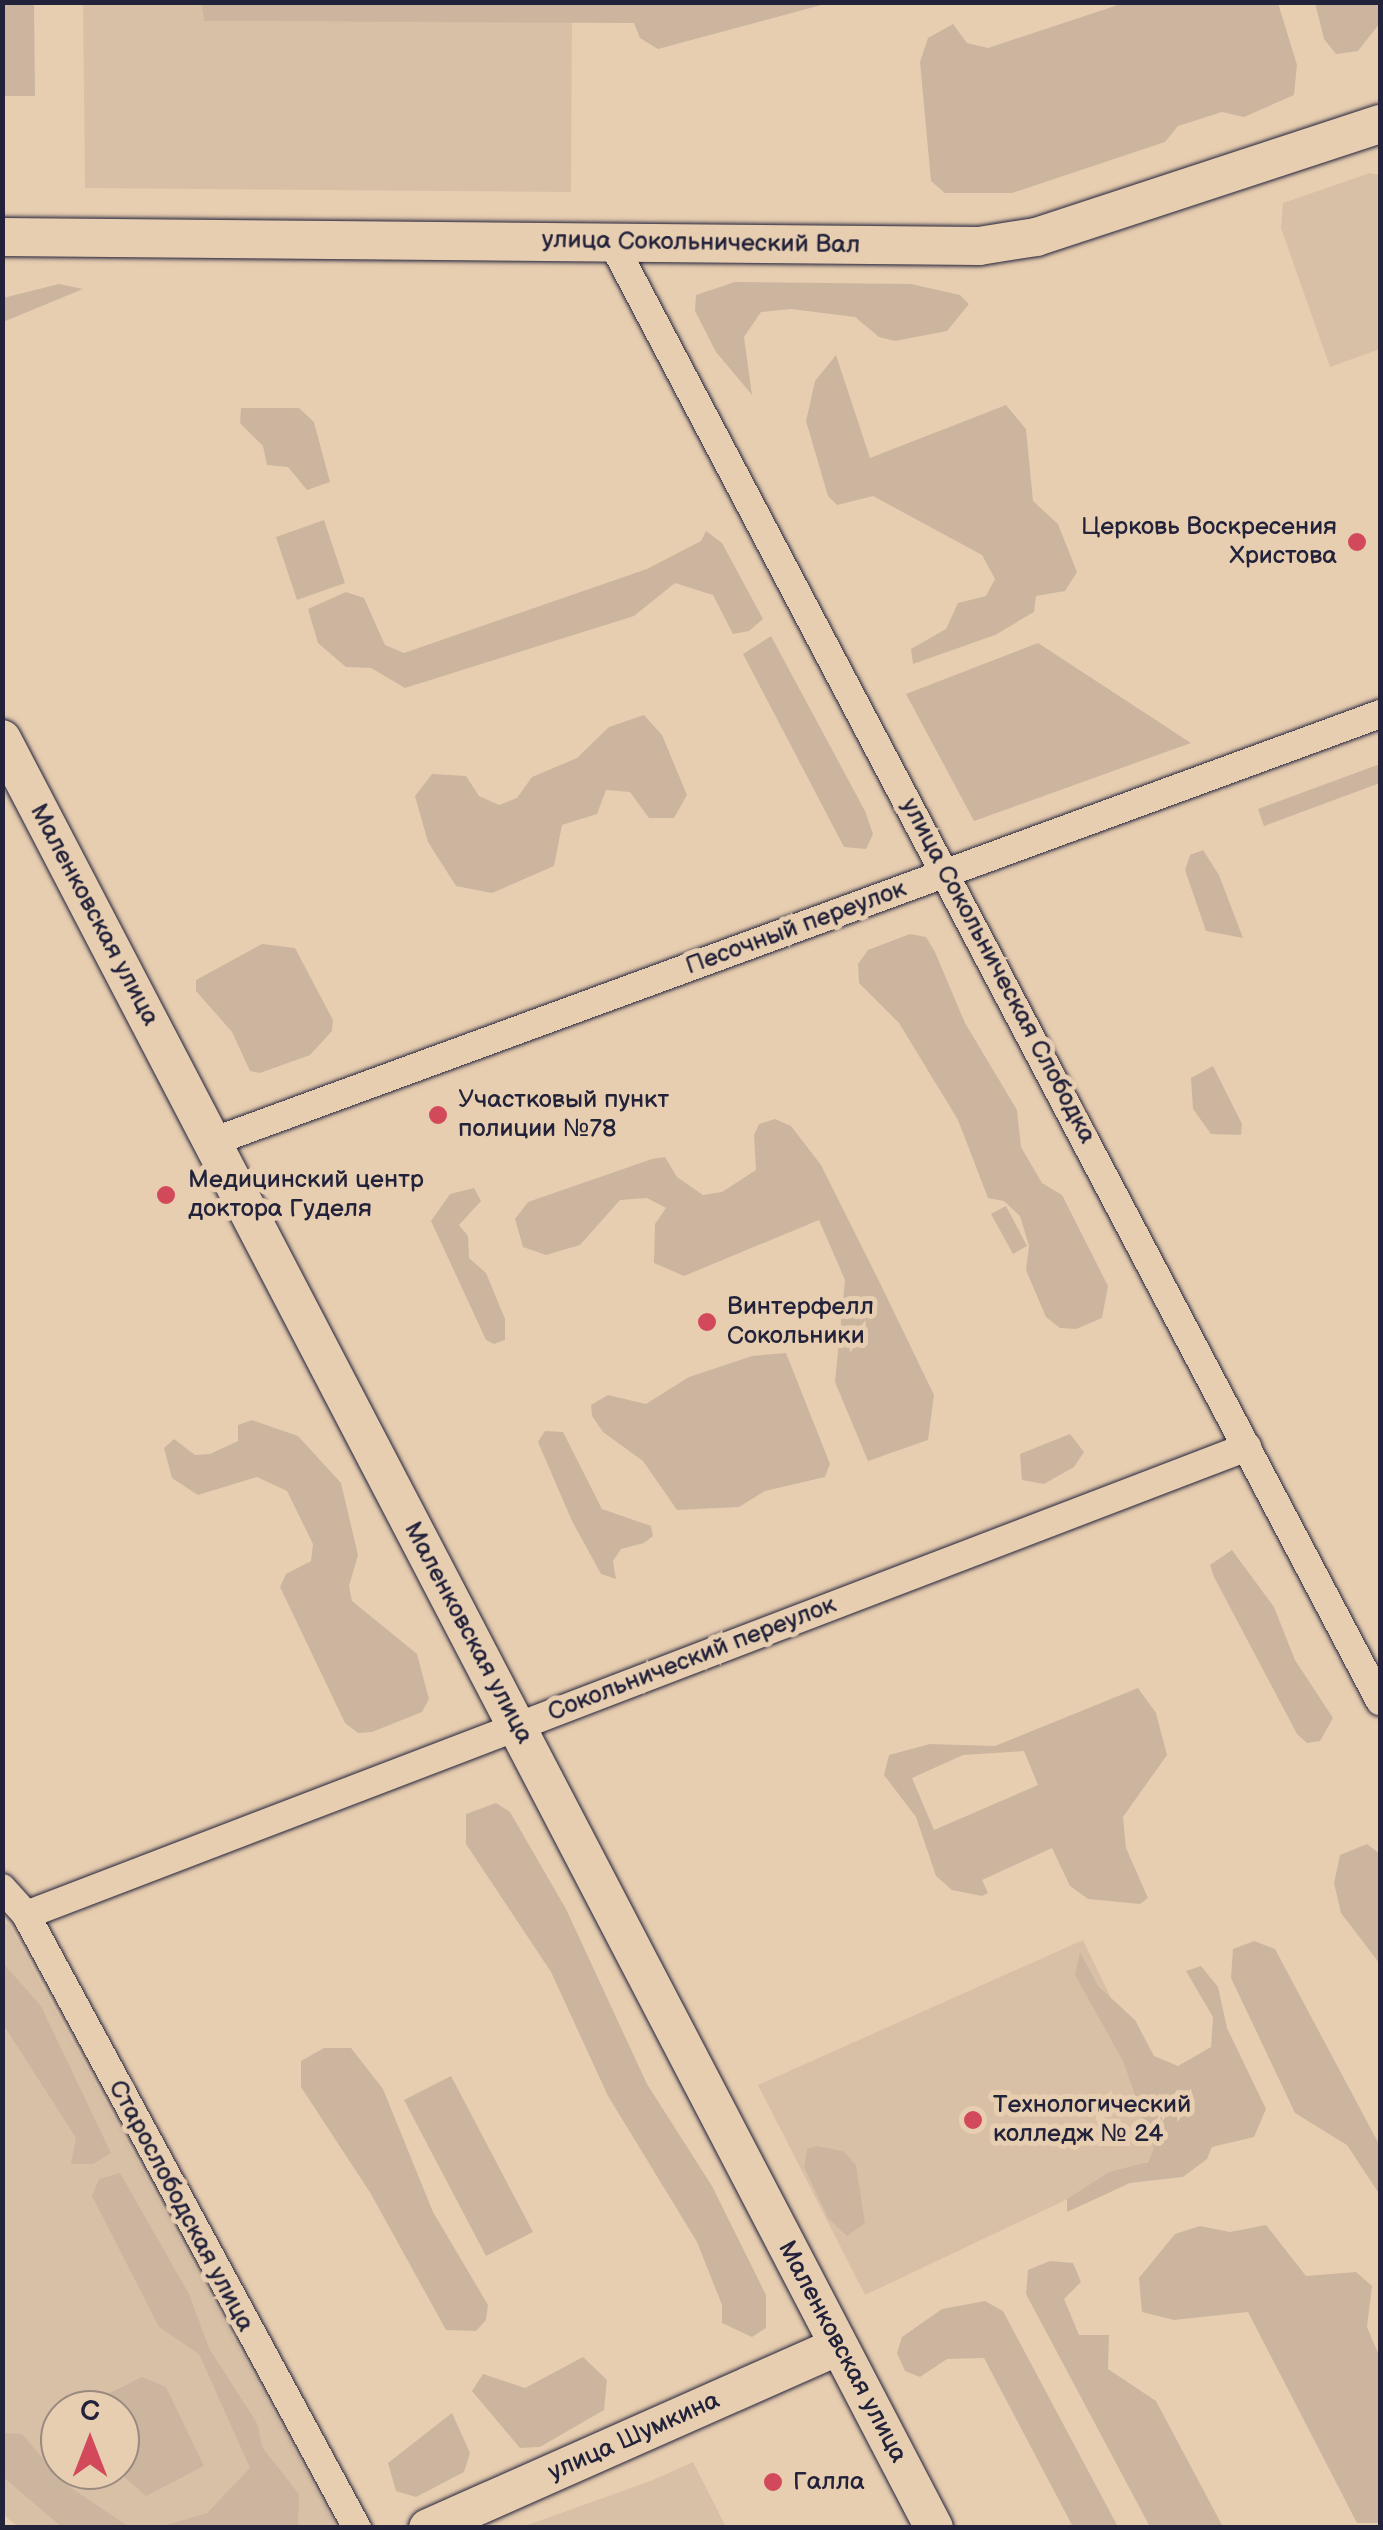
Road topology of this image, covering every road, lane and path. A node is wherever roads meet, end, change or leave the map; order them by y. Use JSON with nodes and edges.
{"nodes":[{"id":1,"x":1380,"y":124,"type":"edge"},
{"id":2,"x":2,"y":237,"type":"edge"},
{"id":3,"x":612,"y":242,"type":"junction"},
{"id":4,"x":1380,"y":714,"type":"edge"},
{"id":5,"x":2,"y":740,"type":"edge"},
{"id":6,"x":946,"y":873,"type":"junction"},
{"id":7,"x":212,"y":1142,"type":"junction"},
{"id":8,"x":1247,"y":1447,"type":"junction"},
{"id":9,"x":1377,"y":1690,"type":"edge"},
{"id":10,"x":517,"y":1727,"type":"junction"},
{"id":11,"x":2,"y":1888,"type":"edge"},
{"id":12,"x":26,"y":1916,"type":"junction"},
{"id":13,"x":839,"y":2346,"type":"junction"},
{"id":14,"x":356,"y":2528,"type":"edge"},
{"id":15,"x":428,"y":2528,"type":"edge"},
{"id":16,"x":934,"y":2528,"type":"edge"}],
"edges":[{"from":1,"to":3,"type":"street","name":"улица Сокольнический Вал"},
{"from":2,"to":3,"type":"street","name":"улица Сокольнический Вал"},
{"from":3,"to":6,"type":"street","name":"улица Сокольническая Слободка"},
{"from":4,"to":6,"type":"street","name":"Песочный переулок"},
{"from":5,"to":7,"type":"street","name":"Маленковская улица"},
{"from":6,"to":7,"type":"street","name":"Песочный переулок"},
{"from":6,"to":8,"type":"street","name":"улица Сокольническая Слободка"},
{"from":7,"to":10,"type":"street","name":"Маленковская улица"},
{"from":8,"to":9,"type":"street","name":"улица Сокольническая Слободка"},
{"from":8,"to":10,"type":"street","name":"Сокольнический переулок"},
{"from":10,"to":12,"type":"street","name":"Сокольнический переулок"},
{"from":10,"to":13,"type":"street","name":"Маленковская улица"},
{"from":11,"to":12,"type":"street","name":"Старослободская улица"},
{"from":12,"to":14,"type":"street","name":"Старослободская улица"},
{"from":13,"to":15,"type":"street","name":"улица Шумкина"},
{"from":13,"to":16,"type":"street","name":"Маленковская улица"}]}
